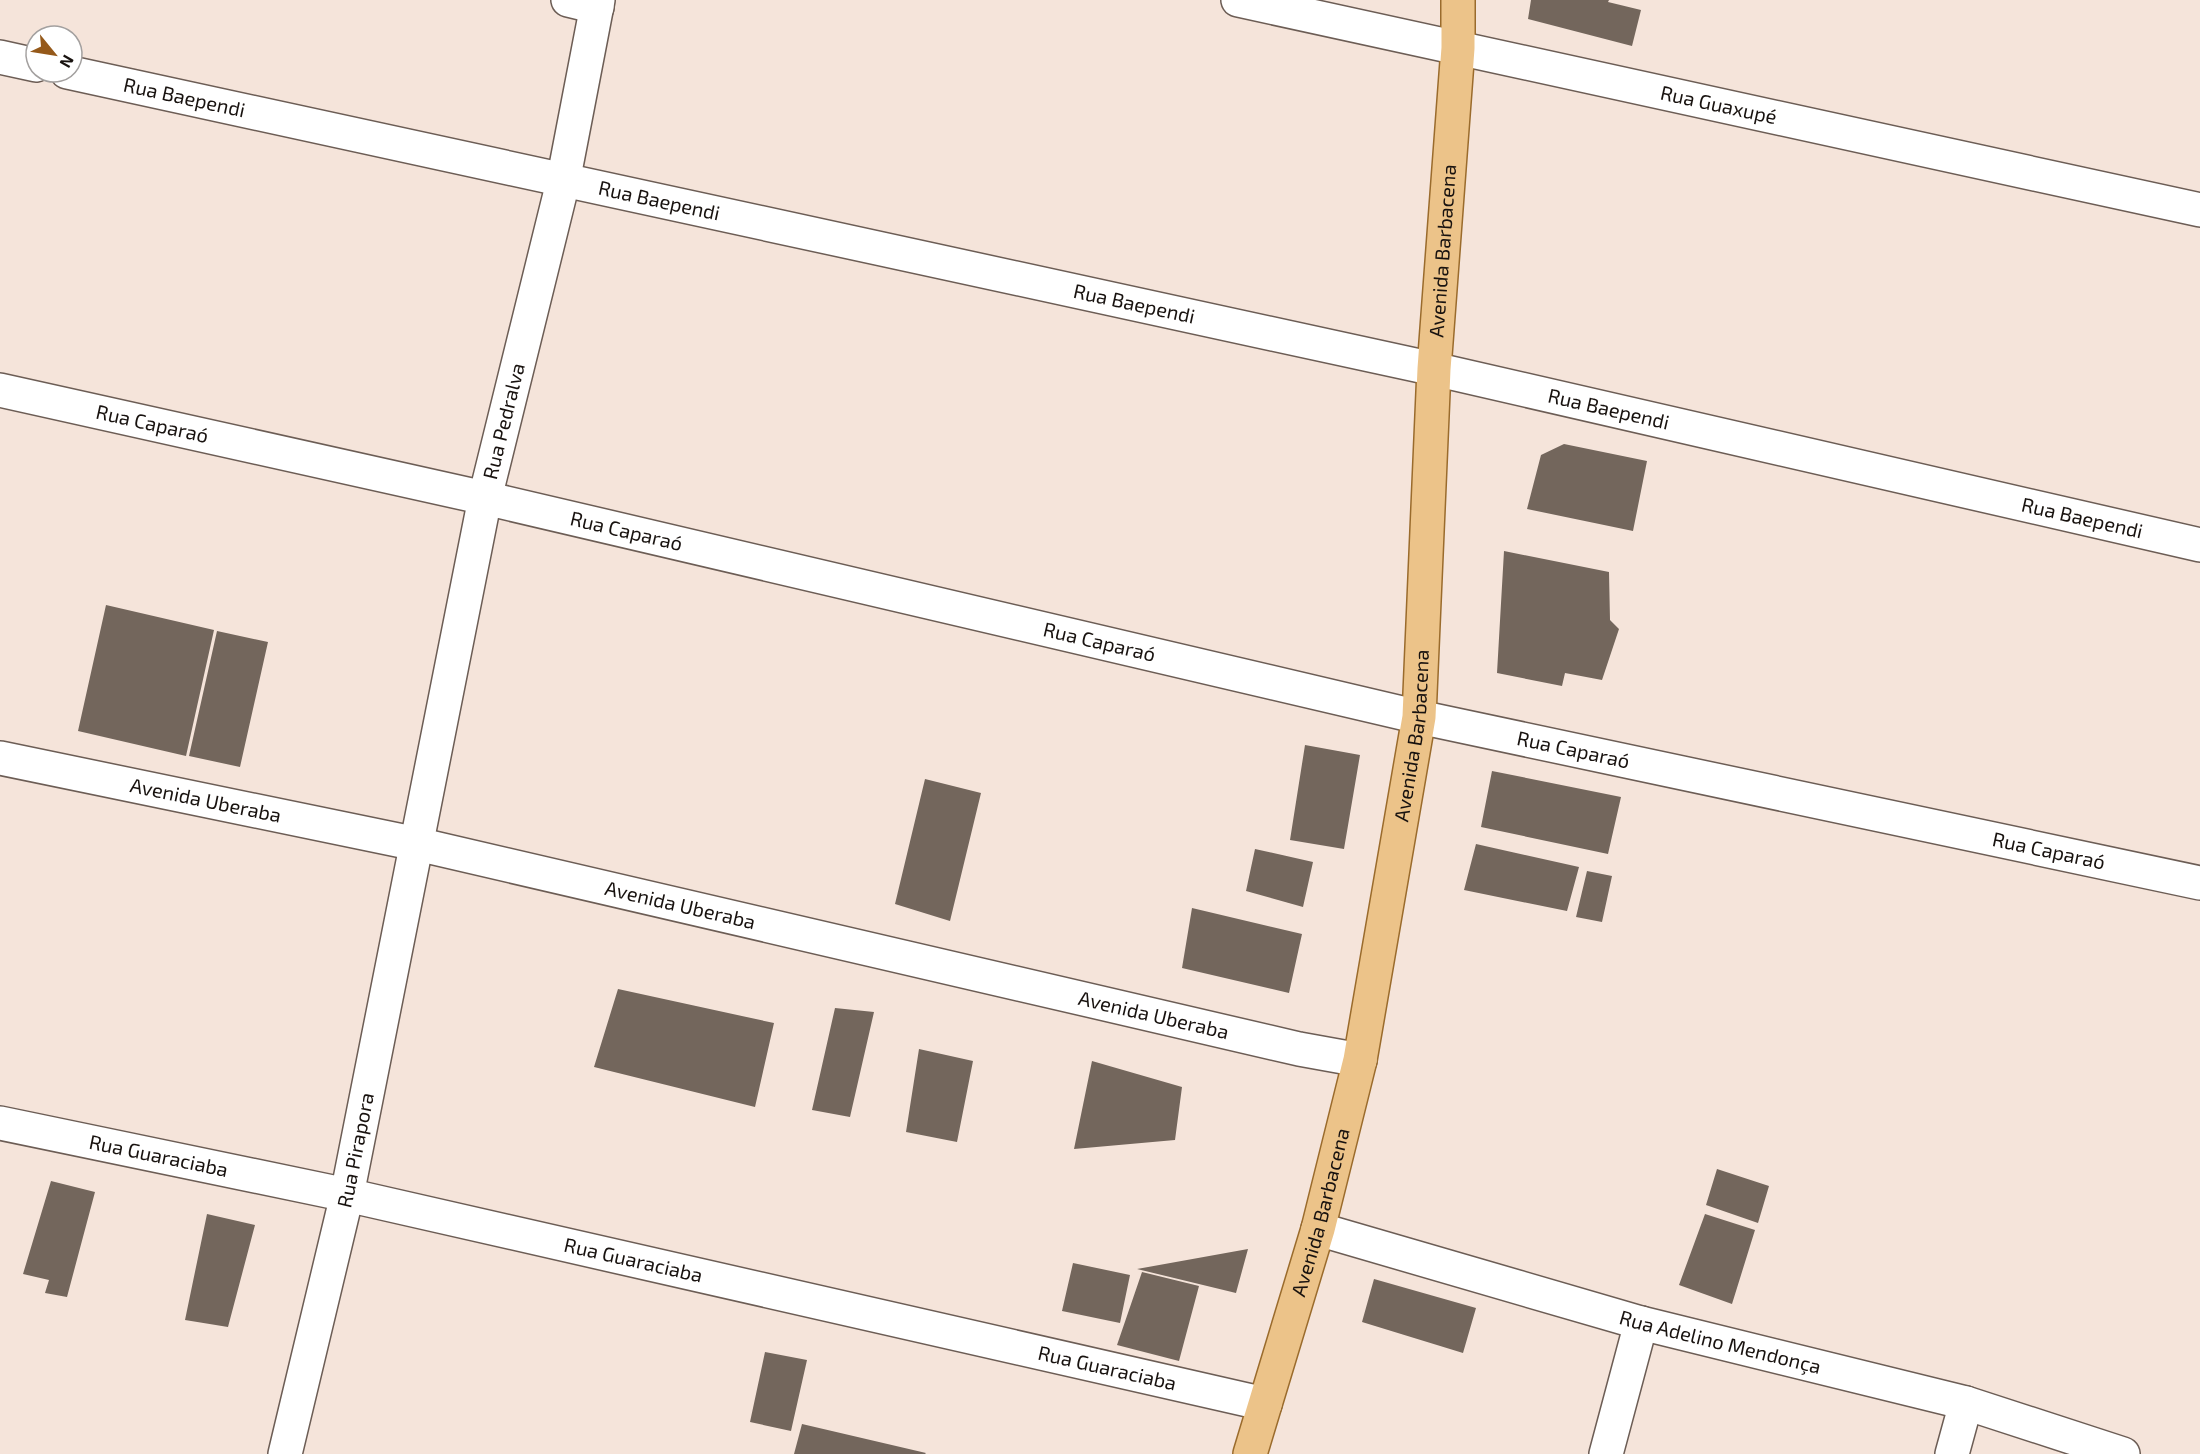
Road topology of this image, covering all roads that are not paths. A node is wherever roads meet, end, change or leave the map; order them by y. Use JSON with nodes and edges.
{"nodes":[{"id":1,"x":1238,"y":0,"type":"edge"},
{"id":2,"x":1458,"y":0,"type":"edge"},
{"id":3,"x":588,"y":2,"type":"edge"},
{"id":4,"x":1458,"y":48,"type":"junction"},
{"id":5,"x":0,"y":57,"type":"edge"},
{"id":6,"x":24,"y":62,"type":"edge"},
{"id":7,"x":84,"y":76,"type":"edge"},
{"id":8,"x":563,"y":182,"type":"junction"},
{"id":9,"x":2200,"y":210,"type":"edge"},
{"id":10,"x":1434,"y":369,"type":"junction"},
{"id":11,"x":0,"y":390,"type":"edge"},
{"id":12,"x":485,"y":498,"type":"junction"},
{"id":13,"x":2200,"y":545,"type":"edge"},
{"id":14,"x":1419,"y":717,"type":"junction"},
{"id":15,"x":0,"y":758,"type":"edge"},
{"id":16,"x":417,"y":844,"type":"junction"},
{"id":17,"x":2200,"y":883,"type":"edge"},
{"id":18,"x":1360,"y":1060,"type":"junction"},
{"id":19,"x":0,"y":1123,"type":"edge"},
{"id":20,"x":346,"y":1195,"type":"junction"},
{"id":21,"x":1318,"y":1228,"type":"junction"},
{"id":22,"x":1641,"y":1323,"type":"junction"},
{"id":23,"x":1966,"y":1402,"type":"junction"},
{"id":24,"x":1265,"y":1404,"type":"junction"},
{"id":25,"x":285,"y":1454,"type":"edge"},
{"id":26,"x":1250,"y":1454,"type":"edge"},
{"id":27,"x":1606,"y":1454,"type":"edge"},
{"id":28,"x":1952,"y":1454,"type":"edge"},
{"id":29,"x":2123,"y":1454,"type":"edge"}],
"edges":[{"from":1,"to":4,"type":"street","name":"Rua Guaxupé"},
{"from":2,"to":4,"type":"main road","name":"Avenida Barbacena"},
{"from":3,"to":8,"type":"street","name":"Rua Pedralva"},
{"from":4,"to":9,"type":"street","name":"Rua Guaxupé"},
{"from":4,"to":10,"type":"main road","name":"Avenida Barbacena"},
{"from":5,"to":6,"type":"street"},
{"from":7,"to":8,"type":"street","name":"Rua Baependi"},
{"from":8,"to":10,"type":"street","name":"Rua Baependi"},
{"from":8,"to":12,"type":"street","name":"Rua Pedralva"},
{"from":10,"to":13,"type":"street","name":"Rua Baependi"},
{"from":10,"to":14,"type":"main road","name":"Avenida Barbacena"},
{"from":11,"to":12,"type":"street","name":"Rua Caparaó"},
{"from":12,"to":14,"type":"street","name":"Rua Caparaó"},
{"from":12,"to":16,"type":"street","name":"Rua Pedralva"},
{"from":14,"to":17,"type":"street","name":"Rua Caparaó"},
{"from":14,"to":18,"type":"main road","name":"Avenida Barbacena"},
{"from":15,"to":16,"type":"street","name":"Avenida Uberaba"},
{"from":16,"to":18,"type":"street","name":"Avenida Uberaba"},
{"from":16,"to":20,"type":"street","name":"Rua Pirapora"},
{"from":18,"to":21,"type":"main road","name":"Avenida Barbacena"},
{"from":19,"to":20,"type":"street","name":"Rua Guaraciaba"},
{"from":20,"to":24,"type":"street","name":"Rua Guaraciaba"},
{"from":20,"to":25,"type":"street","name":"Rua Pirapora"},
{"from":21,"to":22,"type":"street","name":"Rua Adelino Mendonça"},
{"from":21,"to":24,"type":"main road","name":"Avenida Barbacena"},
{"from":22,"to":23,"type":"street","name":"Rua Adelino Mendonça"},
{"from":22,"to":27,"type":"street"},
{"from":23,"to":28,"type":"street"},
{"from":23,"to":29,"type":"street","name":"Rua Adelino Mendonça"},
{"from":24,"to":26,"type":"main road","name":"Avenida Barbacena"}]}
